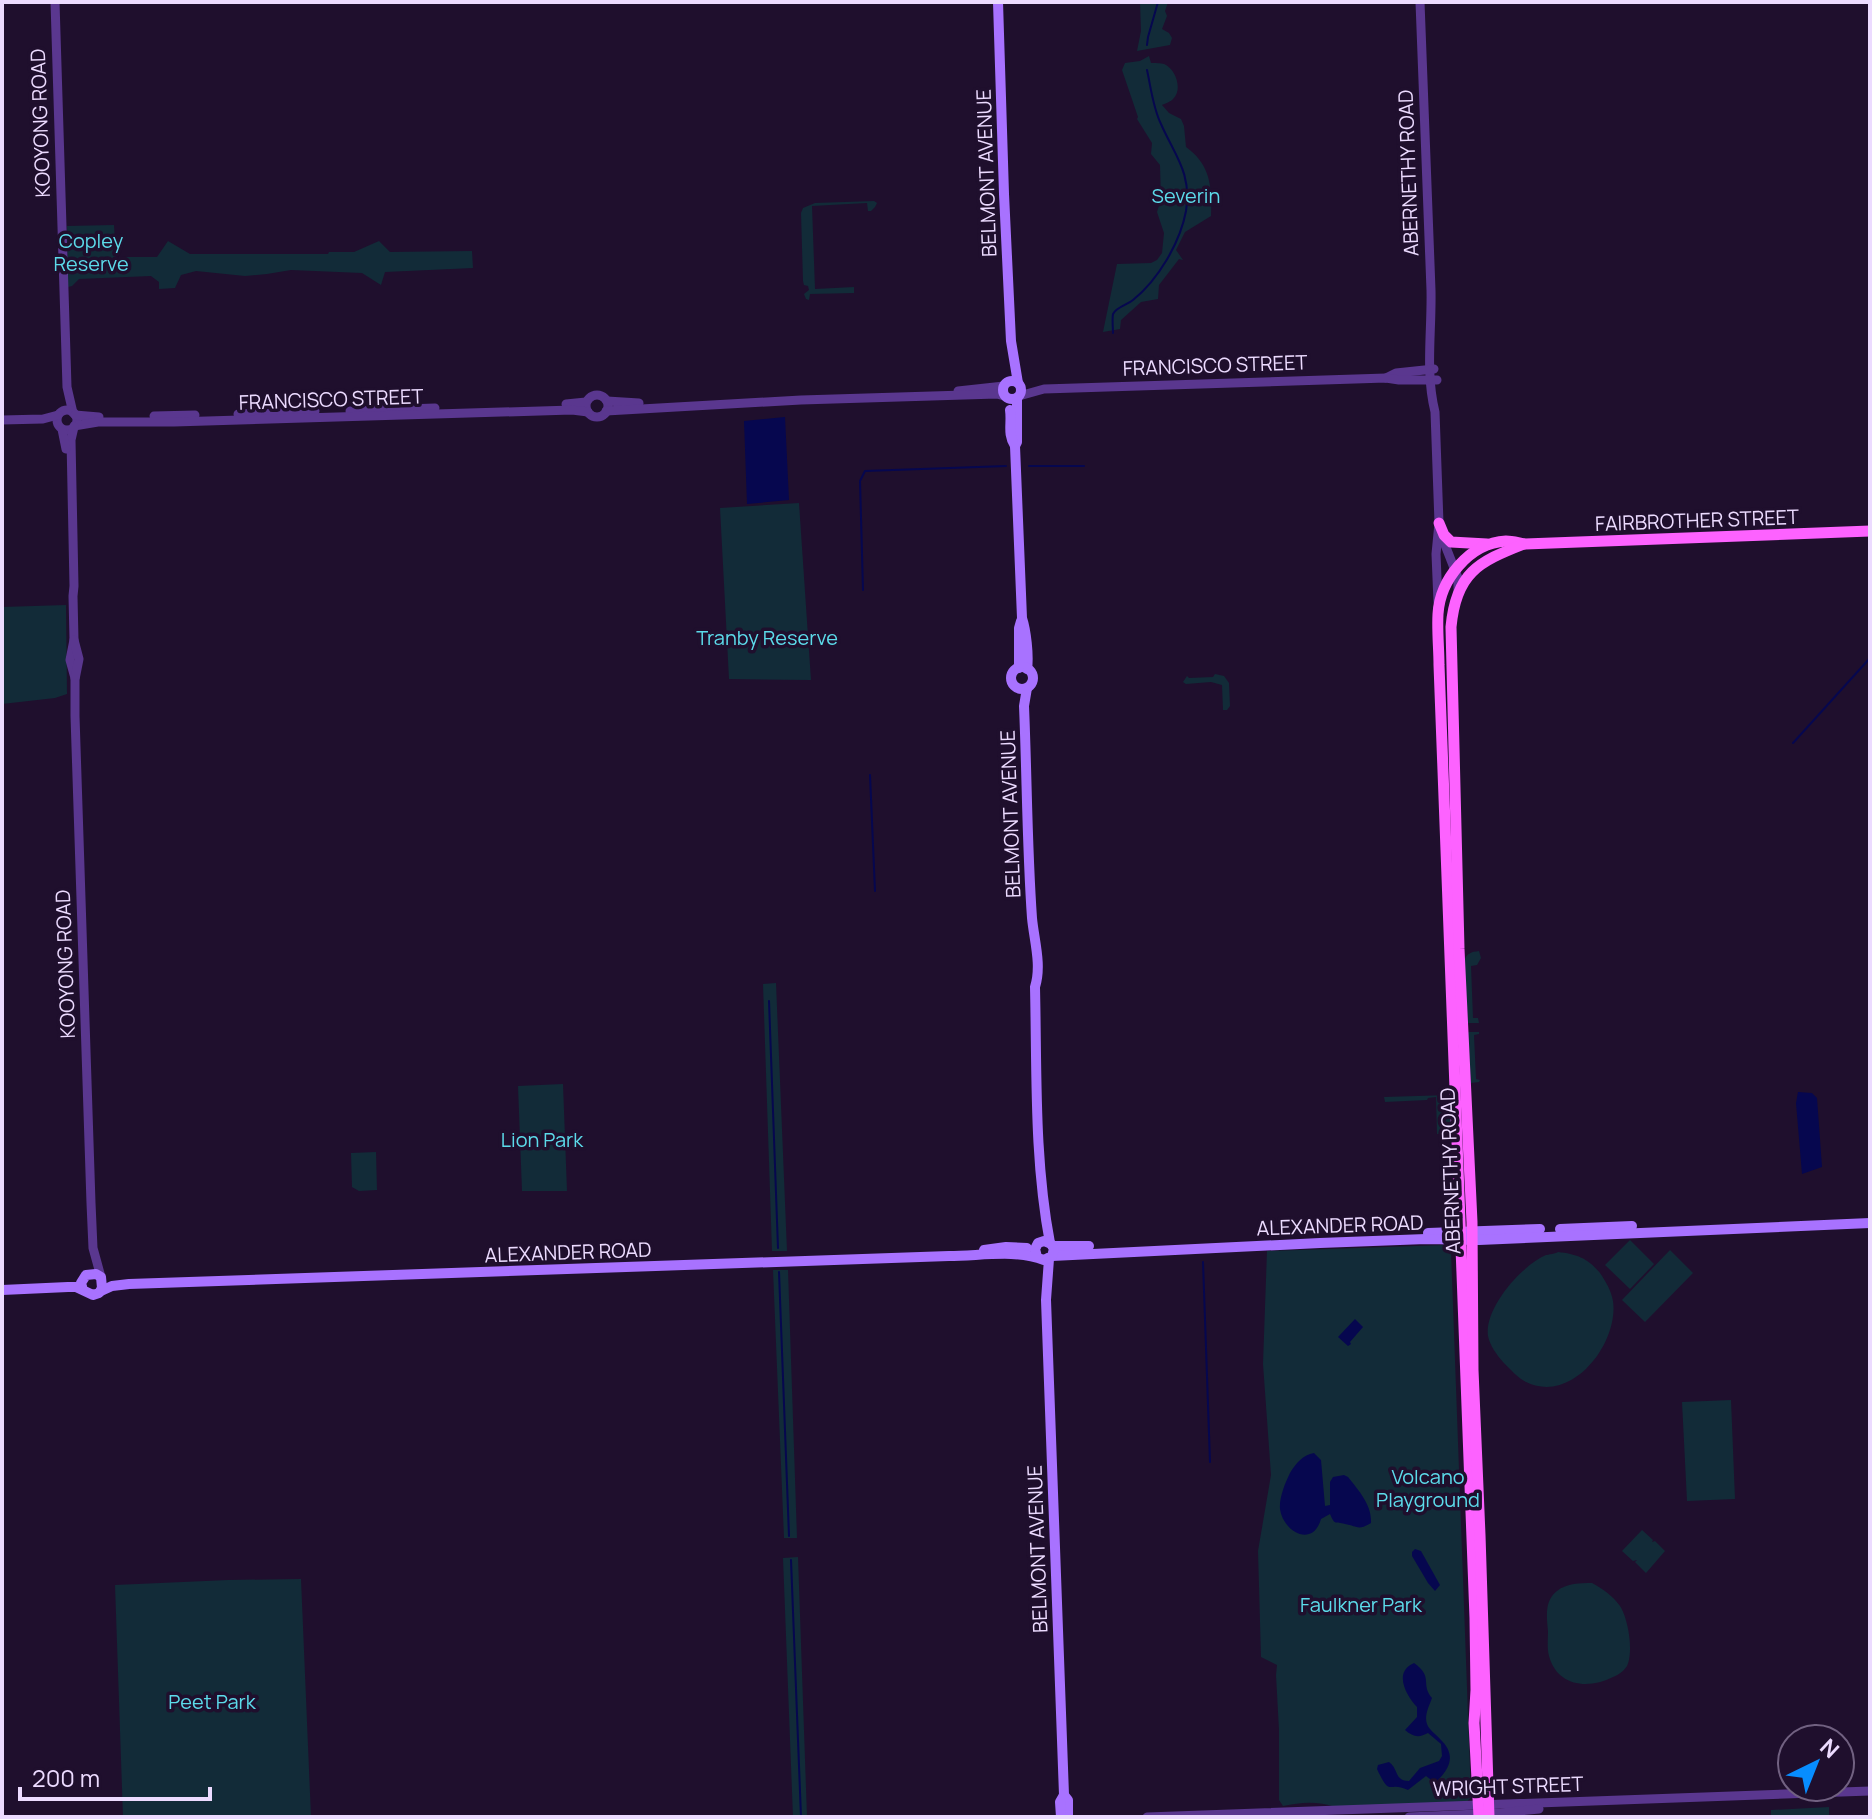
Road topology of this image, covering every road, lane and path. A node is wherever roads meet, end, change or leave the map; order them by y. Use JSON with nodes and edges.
{"nodes":[{"id":1,"x":55,"y":2,"type":"edge"},
{"id":2,"x":998,"y":2,"type":"edge"},
{"id":3,"x":1420,"y":2,"type":"edge"},
{"id":4,"x":1433,"y":375,"type":"junction"},
{"id":5,"x":67,"y":387,"type":"junction"},
{"id":6,"x":1012,"y":391,"type":"junction"},
{"id":7,"x":606,"y":406,"type":"junction"},
{"id":8,"x":587,"y":407,"type":"junction"},
{"id":9,"x":74,"y":414,"type":"junction"},
{"id":10,"x":60,"y":420,"type":"junction"},
{"id":11,"x":2,"y":423,"type":"edge"},
{"id":12,"x":74,"y":427,"type":"junction"},
{"id":13,"x":1439,"y":526,"type":"junction"},
{"id":14,"x":1870,"y":531,"type":"edge"},
{"id":15,"x":1496,"y":543,"type":"junction"},
{"id":16,"x":1525,"y":544,"type":"junction"},
{"id":17,"x":1455,"y":570,"type":"junction"},
{"id":18,"x":1458,"y":594,"type":"junction"},
{"id":19,"x":73,"y":596,"type":"junction"},
{"id":20,"x":1438,"y":614,"type":"junction"},
{"id":21,"x":1023,"y":668,"type":"junction"},
{"id":22,"x":1022,"y":688,"type":"junction"},
{"id":23,"x":1870,"y":1221,"type":"edge"},
{"id":24,"x":1467,"y":1236,"type":"junction"},
{"id":25,"x":93,"y":1248,"type":"junction"},
{"id":26,"x":1044,"y":1251,"type":"junction"},
{"id":27,"x":85,"y":1281,"type":"junction"},
{"id":28,"x":101,"y":1283,"type":"junction"},
{"id":29,"x":2,"y":1288,"type":"edge"},
{"id":30,"x":1870,"y":1794,"type":"edge"},
{"id":31,"x":1064,"y":1795,"type":"junction"},
{"id":32,"x":1484,"y":1812,"type":"edge"},
{"id":33,"x":1061,"y":1817,"type":"edge"},
{"id":34,"x":1068,"y":1817,"type":"edge"},
{"id":35,"x":1147,"y":1817,"type":"edge"},
{"id":36,"x":1409,"y":1817,"type":"edge"}],
"edges":[{"from":1,"to":5,"type":"street","name":"KOOYONG ROAD"},
{"from":2,"to":6,"type":"main road","name":"BELMONT AVENUE"},
{"from":3,"to":4,"type":"street","name":"ABERNETHY ROAD"},
{"from":4,"to":6,"type":"street","name":"FRANCISCO STREET"},
{"from":4,"to":13,"type":"street","name":"ABERNETHY ROAD"},
{"from":5,"to":9,"type":"street","name":"KOOYONG ROAD"},
{"from":5,"to":10,"type":"street","name":"KOOYONG ROAD"},
{"from":6,"to":7,"type":"street","name":"FRANCISCO STREET"},
{"from":6,"to":21,"type":"main road","name":"BELMONT AVENUE"},
{"from":7,"to":8,"type":"street"},
{"from":7,"to":8,"type":"street"},
{"from":8,"to":9,"type":"street","name":"FRANCISCO STREET"},
{"from":8,"to":12,"type":"street","name":"FRANCISCO STREET"},
{"from":9,"to":10,"type":"street"},
{"from":9,"to":12,"type":"street"},
{"from":10,"to":11,"type":"street"},
{"from":10,"to":12,"type":"street"},
{"from":10,"to":19,"type":"street","name":"KOOYONG ROAD"},
{"from":12,"to":19,"type":"street","name":"KOOYONG ROAD"},
{"from":13,"to":15,"type":"main road","name":"FAIRBROTHER STREET"},
{"from":13,"to":17,"type":"street","name":"ABERNETHY ROAD"},
{"from":13,"to":20,"type":"street","name":"ABERNETHY ROAD"},
{"from":14,"to":16,"type":"main road","name":"FAIRBROTHER STREET"},
{"from":15,"to":16,"type":"main road","name":"FAIRBROTHER STREET"},
{"from":15,"to":17,"type":"main road"},
{"from":16,"to":18,"type":"main road","name":"FAIRBROTHER STREET"},
{"from":17,"to":18,"type":"street","name":"ABERNETHY ROAD"},
{"from":17,"to":20,"type":"main road"},
{"from":18,"to":24,"type":"main road","name":"ABERNETHY ROAD"},
{"from":19,"to":25,"type":"street","name":"KOOYONG ROAD"},
{"from":20,"to":24,"type":"main road","name":"ABERNETHY ROAD"},
{"from":21,"to":22,"type":"main road"},
{"from":21,"to":22,"type":"main road"},
{"from":22,"to":26,"type":"main road","name":"BELMONT AVENUE"},
{"from":23,"to":24,"type":"main road","name":"ALEXANDER ROAD"},
{"from":24,"to":26,"type":"main road","name":"ALEXANDER ROAD"},
{"from":24,"to":32,"type":"main road","name":"ABERNETHY ROAD"},
{"from":25,"to":27,"type":"street","name":"KOOYONG ROAD"},
{"from":25,"to":28,"type":"street","name":"KOOYONG ROAD"},
{"from":26,"to":28,"type":"main road","name":"ALEXANDER ROAD"},
{"from":26,"to":31,"type":"main road","name":"BELMONT AVENUE"},
{"from":27,"to":28,"type":"main road"},
{"from":27,"to":28,"type":"main road","name":"ALEXANDER ROAD"},
{"from":27,"to":29,"type":"main road"},
{"from":30,"to":32,"type":"street","name":"WRIGHT STREET"},
{"from":31,"to":33,"type":"main road","name":"BELMONT AVENUE"},
{"from":31,"to":34,"type":"main road","name":"BELMONT AVENUE"},
{"from":32,"to":35,"type":"street","name":"WRIGHT STREET"},
{"from":32,"to":36,"type":"street","name":"WRIGHT STREET"}]}
